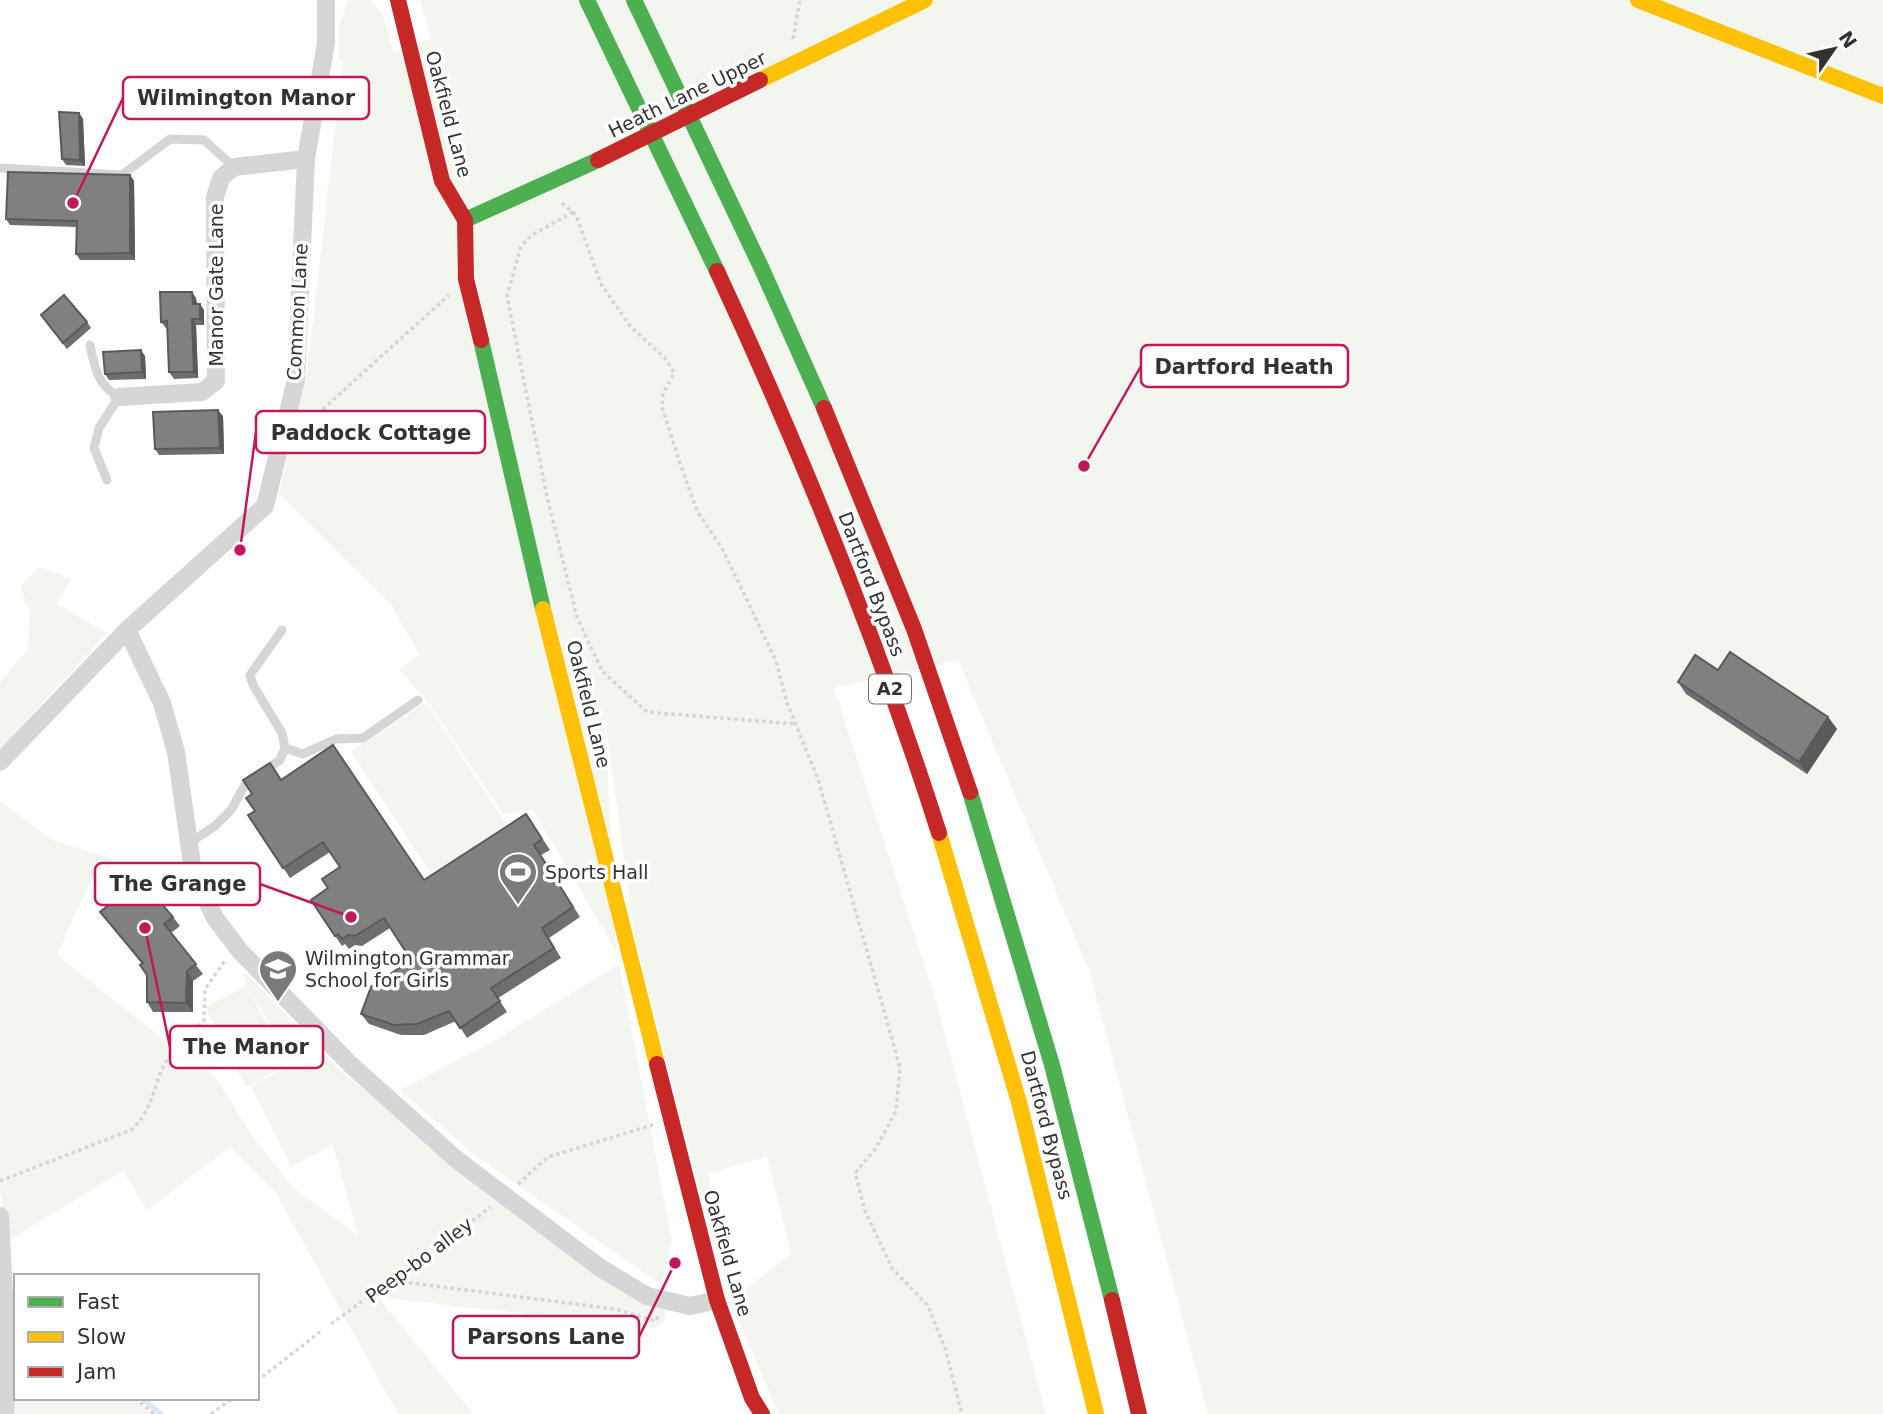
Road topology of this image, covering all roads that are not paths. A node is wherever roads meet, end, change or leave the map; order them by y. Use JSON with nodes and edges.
{"nodes":[{"id":1,"x":326,"y":0,"type":"edge"},
{"id":2,"x":398,"y":0,"type":"edge"},
{"id":3,"x":587,"y":0,"type":"edge"},
{"id":4,"x":634,"y":0,"type":"edge"},
{"id":5,"x":925,"y":0,"type":"edge"},
{"id":6,"x":1638,"y":0,"type":"edge"},
{"id":7,"x":1883,"y":96,"type":"edge"},
{"id":8,"x":306,"y":159,"type":"junction"},
{"id":9,"x":234,"y":167,"type":"junction"},
{"id":10,"x":0,"y":169,"type":"edge"},
{"id":11,"x":465,"y":220,"type":"junction"},
{"id":12,"x":90,"y":345,"type":"dead end"},
{"id":13,"x":119,"y":397,"type":"junction"},
{"id":14,"x":107,"y":480,"type":"dead end"},
{"id":15,"x":127,"y":630,"type":"junction"},
{"id":16,"x":282,"y":630,"type":"dead end"},
{"id":17,"x":418,"y":700,"type":"dead end"},
{"id":18,"x":285,"y":748,"type":"junction"},
{"id":19,"x":0,"y":762,"type":"edge"},
{"id":20,"x":187,"y":844,"type":"junction"},
{"id":21,"x":0,"y":1216,"type":"edge"},
{"id":22,"x":1,"y":1243,"type":"edge"},
{"id":23,"x":716,"y":1300,"type":"junction"},
{"id":24,"x":5,"y":1414,"type":"edge"},
{"id":25,"x":762,"y":1414,"type":"edge"},
{"id":26,"x":1096,"y":1414,"type":"edge"},
{"id":27,"x":1139,"y":1414,"type":"edge"}],
"edges":[{"from":1,"to":8,"type":"street","name":"Common Lane"},
{"from":2,"to":11,"type":"main road","name":"Oakfield Lane"},
{"from":3,"to":26,"type":"main road","name":"Dartford Bypass","number":"A2"},
{"from":4,"to":27,"type":"main road","name":"Dartford Bypass","number":"A2"},
{"from":5,"to":11,"type":"main road","name":"Heath Lane Upper","bridge":true},
{"from":6,"to":7,"type":"main road"},
{"from":8,"to":9,"type":"street"},
{"from":8,"to":15,"type":"street","name":"Common Lane"},
{"from":9,"to":10,"type":"lane"},
{"from":9,"to":13,"type":"street","name":"Manor Gate Lane"},
{"from":11,"to":23,"type":"main road","name":"Oakfield Lane"},
{"from":12,"to":13,"type":"lane"},
{"from":13,"to":14,"type":"lane"},
{"from":15,"to":19,"type":"street","name":"Common Lane"},
{"from":15,"to":20,"type":"street"},
{"from":16,"to":18,"type":"lane"},
{"from":17,"to":18,"type":"lane"},
{"from":18,"to":20,"type":"lane"},
{"from":20,"to":23,"type":"street"},
{"from":21,"to":22,"type":"street"},
{"from":22,"to":24,"type":"street"},
{"from":23,"to":25,"type":"main road","name":"Oakfield Lane"}]}
